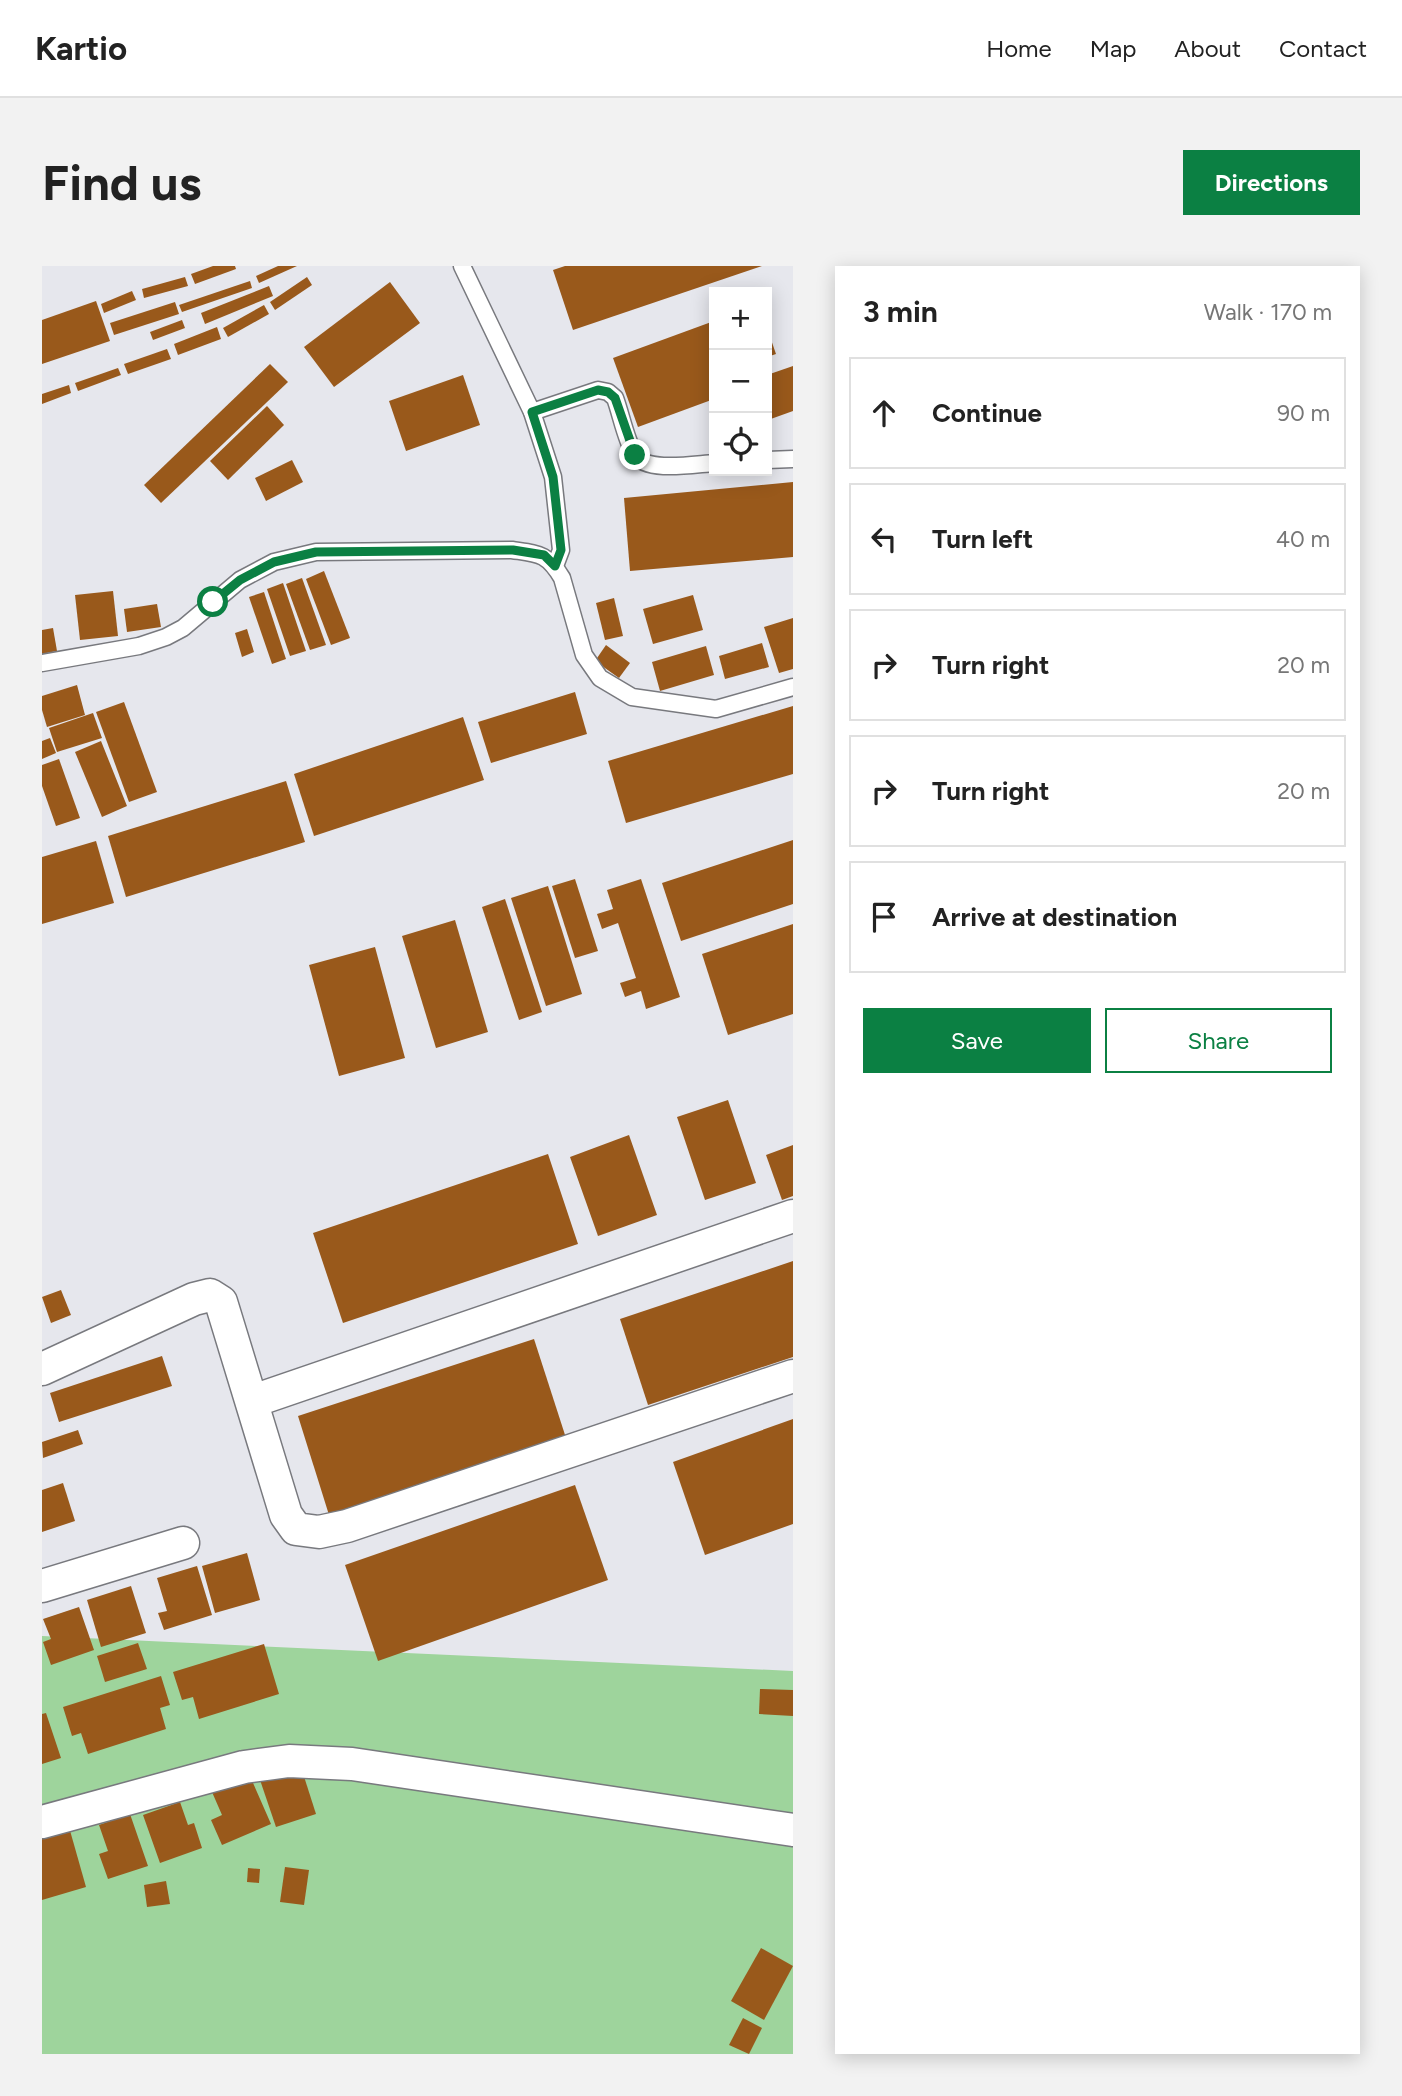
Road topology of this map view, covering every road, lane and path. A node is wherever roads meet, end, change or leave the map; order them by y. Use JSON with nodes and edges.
{"nodes":[{"id":1,"x":462,"y":266,"type":"edge"},
{"id":2,"x":532,"y":412,"type":"junction"},
{"id":3,"x":793,"y":459,"type":"edge"},
{"id":4,"x":772,"y":460,"type":"edge"},
{"id":5,"x":709,"y":463,"type":"edge"},
{"id":6,"x":555,"y":566,"type":"junction"},
{"id":7,"x":42,"y":663,"type":"edge"},
{"id":8,"x":793,"y":687,"type":"edge"},
{"id":9,"x":793,"y":1216,"type":"edge"},
{"id":10,"x":42,"y":1369,"type":"edge"},
{"id":11,"x":793,"y":1376,"type":"edge"},
{"id":12,"x":253,"y":1401,"type":"junction"},
{"id":13,"x":183,"y":1543,"type":"dead end"},
{"id":14,"x":42,"y":1586,"type":"edge"},
{"id":15,"x":42,"y":1822,"type":"edge"},
{"id":16,"x":793,"y":1830,"type":"edge"}],
"edges":[{"from":1,"to":2,"type":"lane"},
{"from":2,"to":5,"type":"lane"},
{"from":2,"to":6,"type":"lane"},
{"from":3,"to":4,"type":"lane"},
{"from":6,"to":7,"type":"lane"},
{"from":6,"to":8,"type":"lane"},
{"from":9,"to":12,"type":"street"},
{"from":10,"to":12,"type":"street"},
{"from":11,"to":12,"type":"street"},
{"from":13,"to":14,"type":"street"},
{"from":15,"to":16,"type":"street"}]}
